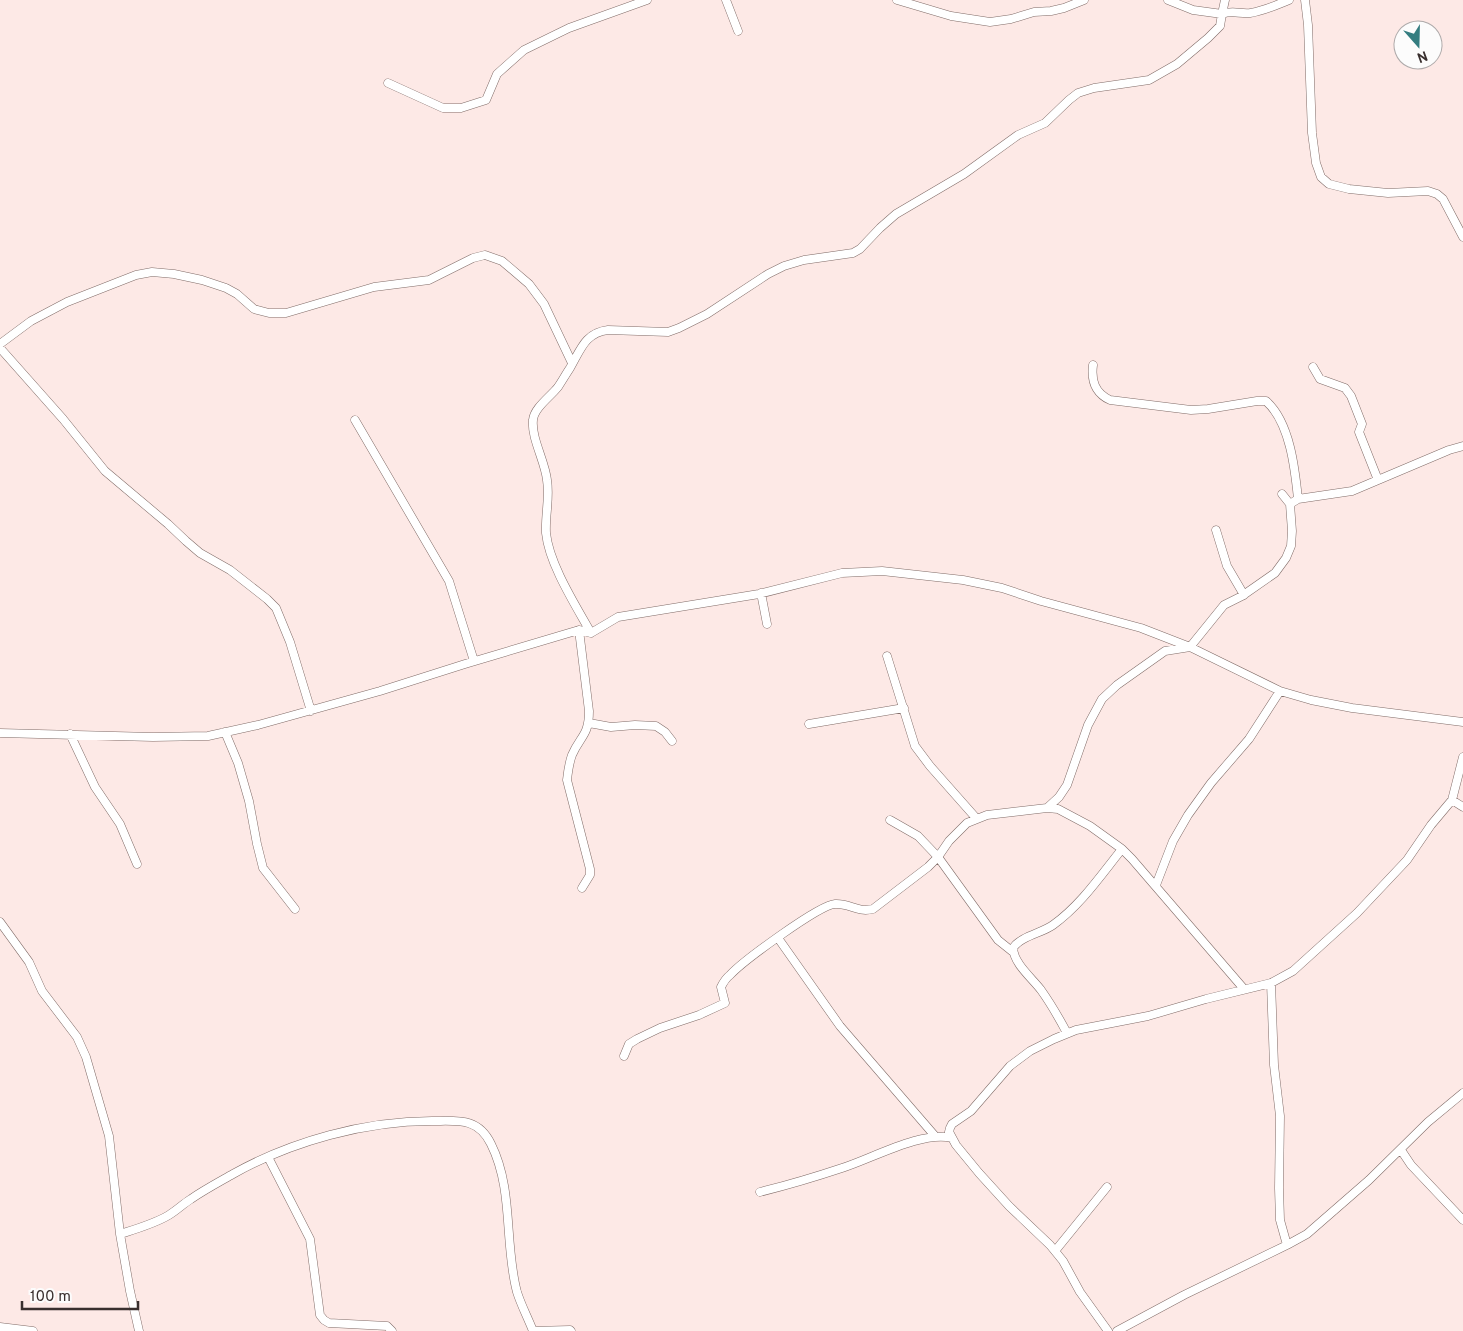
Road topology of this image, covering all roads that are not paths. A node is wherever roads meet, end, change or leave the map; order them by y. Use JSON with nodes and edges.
{"nodes":[{"id":1,"x":647,"y":0,"type":"edge"},
{"id":2,"x":726,"y":0,"type":"edge"},
{"id":3,"x":897,"y":0,"type":"edge"},
{"id":4,"x":1084,"y":0,"type":"edge"},
{"id":5,"x":1168,"y":0,"type":"edge"},
{"id":6,"x":1225,"y":0,"type":"edge"},
{"id":7,"x":1289,"y":0,"type":"edge"},
{"id":8,"x":1305,"y":0,"type":"edge"},
{"id":9,"x":1222,"y":14,"type":"junction"},
{"id":10,"x":738,"y":31,"type":"dead end"},
{"id":11,"x":388,"y":83,"type":"dead end"},
{"id":12,"x":1463,"y":237,"type":"edge"},
{"id":13,"x":0,"y":346,"type":"edge"},
{"id":14,"x":572,"y":363,"type":"junction"},
{"id":15,"x":1093,"y":365,"type":"dead end"},
{"id":16,"x":1313,"y":367,"type":"dead end"},
{"id":17,"x":355,"y":420,"type":"dead end"},
{"id":18,"x":1463,"y":446,"type":"edge"},
{"id":19,"x":1378,"y":480,"type":"junction"},
{"id":20,"x":1282,"y":494,"type":"dead end"},
{"id":21,"x":1298,"y":499,"type":"junction"},
{"id":22,"x":1290,"y":504,"type":"junction"},
{"id":23,"x":1216,"y":530,"type":"dead end"},
{"id":24,"x":761,"y":593,"type":"junction"},
{"id":25,"x":1244,"y":595,"type":"junction"},
{"id":26,"x":767,"y":624,"type":"dead end"},
{"id":27,"x":579,"y":630,"type":"junction"},
{"id":28,"x":591,"y":633,"type":"junction"},
{"id":29,"x":1190,"y":647,"type":"junction"},
{"id":30,"x":887,"y":656,"type":"dead end"},
{"id":31,"x":474,"y":661,"type":"junction"},
{"id":32,"x":1280,"y":691,"type":"junction"},
{"id":33,"x":904,"y":708,"type":"junction"},
{"id":34,"x":312,"y":711,"type":"junction"},
{"id":35,"x":1463,"y":722,"type":"edge"},
{"id":36,"x":589,"y":724,"type":"junction"},
{"id":37,"x":809,"y":724,"type":"dead end"},
{"id":38,"x":225,"y":732,"type":"junction"},
{"id":39,"x":0,"y":733,"type":"edge"},
{"id":40,"x":70,"y":734,"type":"junction"},
{"id":41,"x":672,"y":741,"type":"dead end"},
{"id":42,"x":1463,"y":757,"type":"edge"},
{"id":43,"x":1452,"y":800,"type":"junction"},
{"id":44,"x":1463,"y":807,"type":"edge"},
{"id":45,"x":1047,"y":808,"type":"junction"},
{"id":46,"x":976,"y":818,"type":"junction"},
{"id":47,"x":890,"y":820,"type":"dead end"},
{"id":48,"x":1122,"y":849,"type":"junction"},
{"id":49,"x":938,"y":857,"type":"junction"},
{"id":50,"x":137,"y":864,"type":"dead end"},
{"id":51,"x":1156,"y":885,"type":"junction"},
{"id":52,"x":582,"y":888,"type":"dead end"},
{"id":53,"x":295,"y":909,"type":"dead end"},
{"id":54,"x":0,"y":922,"type":"edge"},
{"id":55,"x":778,"y":938,"type":"junction"},
{"id":56,"x":1013,"y":952,"type":"junction"},
{"id":57,"x":1271,"y":983,"type":"junction"},
{"id":58,"x":1244,"y":989,"type":"junction"},
{"id":59,"x":1067,"y":1033,"type":"junction"},
{"id":60,"x":624,"y":1056,"type":"dead end"},
{"id":61,"x":1463,"y":1093,"type":"edge"},
{"id":62,"x":935,"y":1136,"type":"junction"},
{"id":63,"x":952,"y":1138,"type":"junction"},
{"id":64,"x":1401,"y":1150,"type":"junction"},
{"id":65,"x":268,"y":1157,"type":"junction"},
{"id":66,"x":1108,"y":1187,"type":"dead end"},
{"id":67,"x":760,"y":1192,"type":"dead end"},
{"id":68,"x":1463,"y":1220,"type":"edge"},
{"id":69,"x":120,"y":1234,"type":"junction"},
{"id":70,"x":1288,"y":1245,"type":"junction"},
{"id":71,"x":1055,"y":1252,"type":"junction"},
{"id":72,"x":0,"y":1326,"type":"edge"},
{"id":73,"x":33,"y":1331,"type":"edge"},
{"id":74,"x":139,"y":1331,"type":"edge"},
{"id":75,"x":392,"y":1331,"type":"edge"},
{"id":76,"x":533,"y":1331,"type":"edge"},
{"id":77,"x":571,"y":1331,"type":"edge"},
{"id":78,"x":1108,"y":1331,"type":"edge"},
{"id":79,"x":1117,"y":1331,"type":"edge"}],
"edges":[{"from":1,"to":11,"type":"street"},
{"from":2,"to":10,"type":"street"},
{"from":3,"to":4,"type":"street"},
{"from":5,"to":9,"type":"street"},
{"from":6,"to":9,"type":"street"},
{"from":7,"to":9,"type":"street"},
{"from":8,"to":12,"type":"street"},
{"from":9,"to":14,"type":"street"},
{"from":13,"to":14,"type":"street"},
{"from":13,"to":34,"type":"street"},
{"from":14,"to":28,"type":"street"},
{"from":15,"to":21,"type":"street"},
{"from":16,"to":19,"type":"street"},
{"from":17,"to":31,"type":"street"},
{"from":18,"to":19,"type":"street"},
{"from":19,"to":21,"type":"street"},
{"from":20,"to":22,"type":"street"},
{"from":21,"to":22,"type":"street"},
{"from":22,"to":25,"type":"street"},
{"from":23,"to":25,"type":"street"},
{"from":24,"to":26,"type":"street"},
{"from":24,"to":28,"type":"street"},
{"from":24,"to":29,"type":"street"},
{"from":25,"to":29,"type":"street"},
{"from":27,"to":28,"type":"street"},
{"from":27,"to":31,"type":"street"},
{"from":27,"to":36,"type":"street"},
{"from":29,"to":32,"type":"street"},
{"from":29,"to":45,"type":"street"},
{"from":30,"to":33,"type":"street"},
{"from":31,"to":34,"type":"street"},
{"from":32,"to":35,"type":"street"},
{"from":32,"to":51,"type":"street"},
{"from":33,"to":37,"type":"street"},
{"from":33,"to":46,"type":"street"},
{"from":34,"to":38,"type":"street"},
{"from":36,"to":41,"type":"street"},
{"from":36,"to":52,"type":"street"},
{"from":38,"to":40,"type":"street"},
{"from":38,"to":53,"type":"street"},
{"from":39,"to":40,"type":"street"},
{"from":40,"to":50,"type":"street"},
{"from":42,"to":43,"type":"street"},
{"from":43,"to":44,"type":"street"},
{"from":43,"to":57,"type":"street"},
{"from":45,"to":46,"type":"street"},
{"from":45,"to":48,"type":"street"},
{"from":46,"to":49,"type":"street"},
{"from":47,"to":49,"type":"street"},
{"from":48,"to":51,"type":"street"},
{"from":48,"to":56,"type":"street"},
{"from":49,"to":55,"type":"street"},
{"from":49,"to":56,"type":"street"},
{"from":51,"to":58,"type":"street"},
{"from":54,"to":69,"type":"street"},
{"from":55,"to":60,"type":"street"},
{"from":55,"to":62,"type":"street"},
{"from":56,"to":59,"type":"street"},
{"from":57,"to":58,"type":"street"},
{"from":57,"to":70,"type":"street"},
{"from":58,"to":59,"type":"street"},
{"from":59,"to":63,"type":"street"},
{"from":61,"to":64,"type":"street"},
{"from":62,"to":63,"type":"street"},
{"from":62,"to":67,"type":"street"},
{"from":63,"to":71,"type":"street"},
{"from":64,"to":68,"type":"street"},
{"from":64,"to":70,"type":"street"},
{"from":65,"to":69,"type":"street"},
{"from":65,"to":75,"type":"street"},
{"from":65,"to":76,"type":"street"},
{"from":66,"to":71,"type":"street"},
{"from":69,"to":74,"type":"street"},
{"from":70,"to":79,"type":"street"},
{"from":71,"to":78,"type":"street"},
{"from":72,"to":73,"type":"street"},
{"from":76,"to":77,"type":"street"}]}
